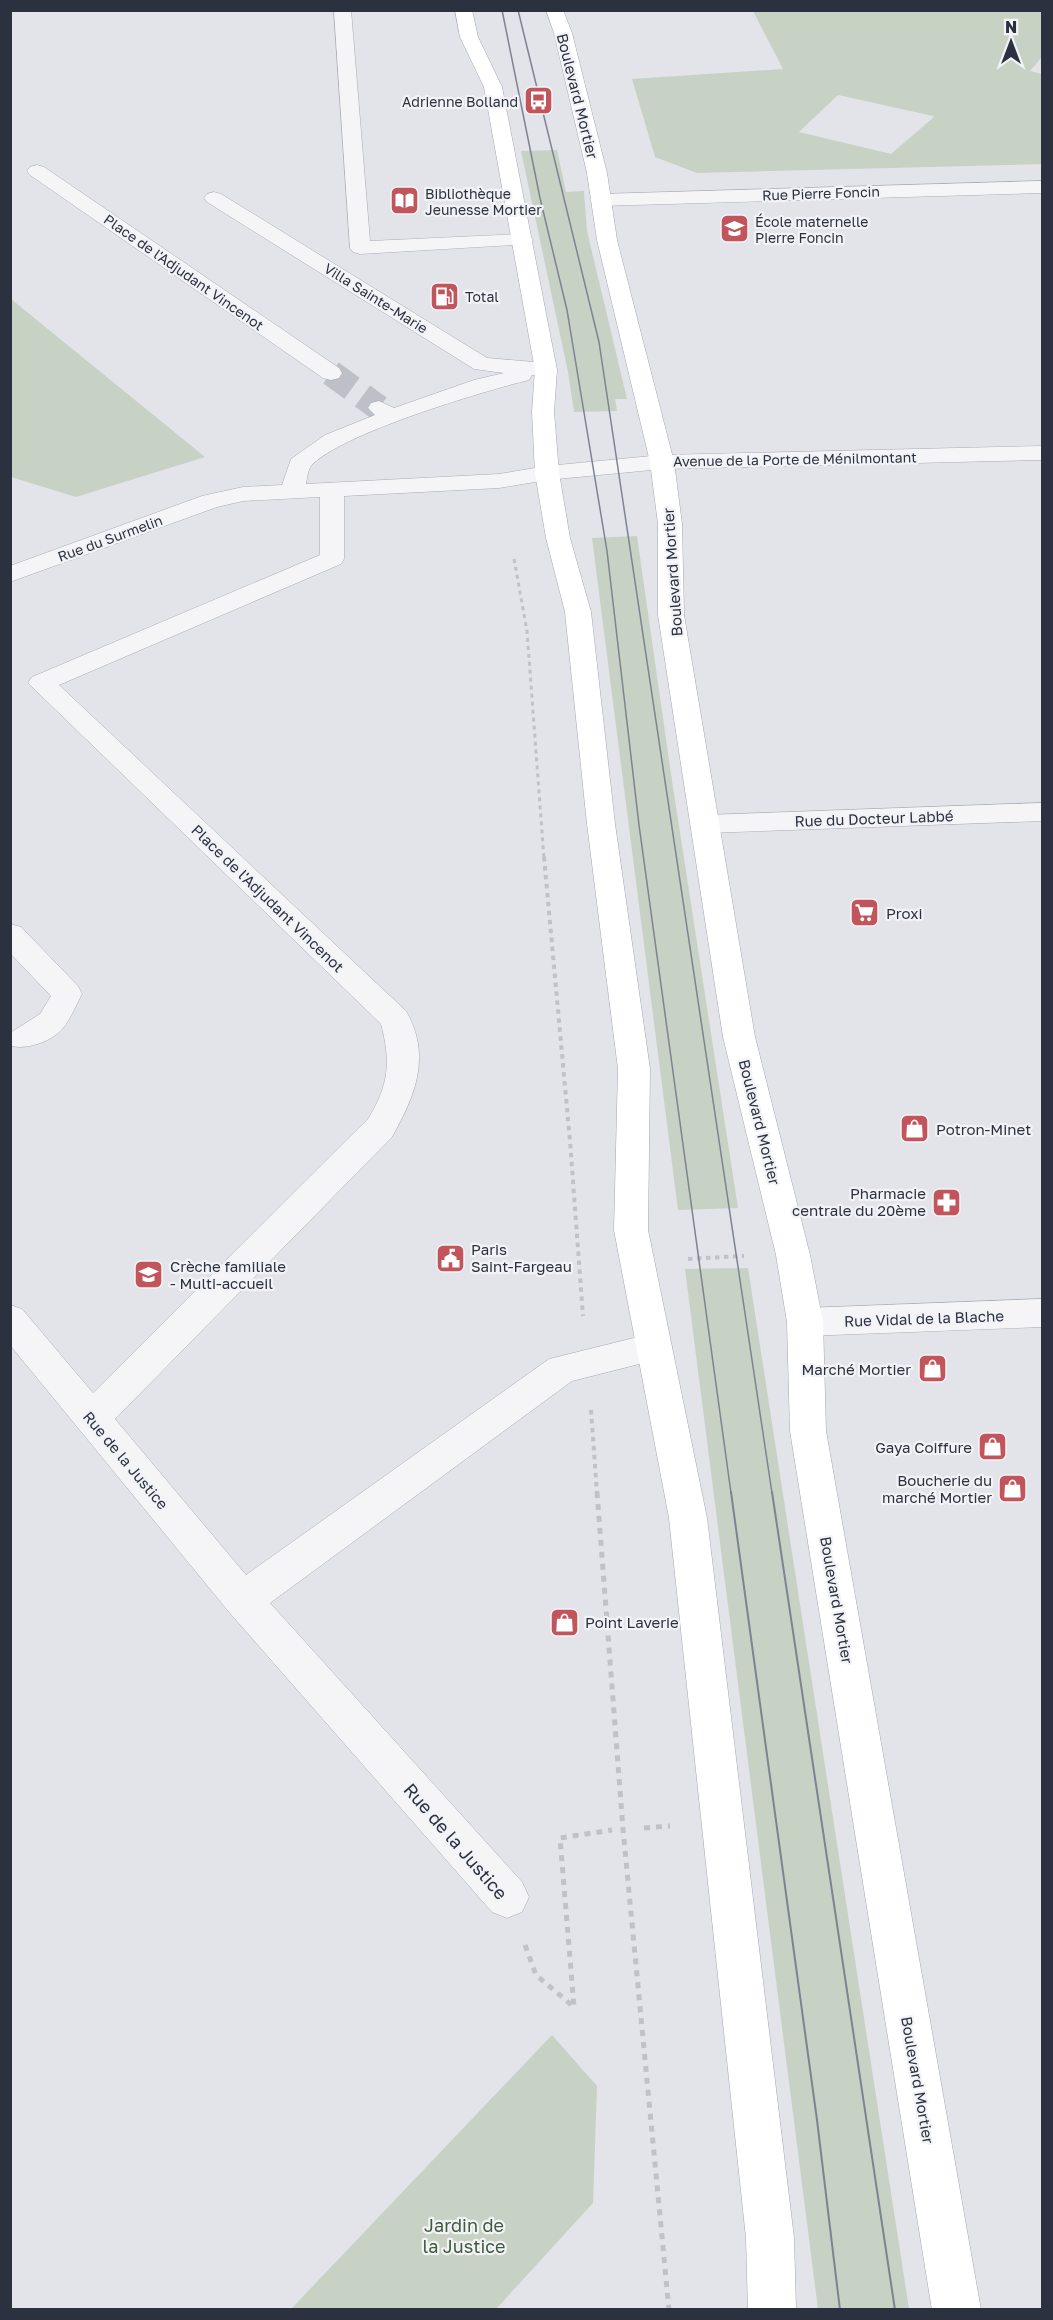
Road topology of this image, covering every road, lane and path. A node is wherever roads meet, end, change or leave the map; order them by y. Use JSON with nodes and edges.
{"nodes":[{"id":1,"x":342,"y":10,"type":"edge"},
{"id":2,"x":463,"y":10,"type":"edge"},
{"id":3,"x":554,"y":10,"type":"edge"},
{"id":4,"x":37,"y":171,"type":"dead end"},
{"id":5,"x":1042,"y":187,"type":"edge"},
{"id":6,"x":214,"y":198,"type":"dead end"},
{"id":7,"x":600,"y":200,"type":"junction"},
{"id":8,"x":523,"y":240,"type":"junction"},
{"id":9,"x":546,"y":370,"type":"junction"},
{"id":10,"x":331,"y":373,"type":"tunnel mouth"},
{"id":11,"x":1042,"y":453,"type":"edge"},
{"id":12,"x":662,"y":462,"type":"junction"},
{"id":13,"x":547,"y":473,"type":"junction"},
{"id":14,"x":332,"y":488,"type":"junction"},
{"id":15,"x":292,"y":490,"type":"junction"},
{"id":16,"x":513,"y":550,"type":"dead end"},
{"id":17,"x":10,"y":575,"type":"edge"},
{"id":18,"x":1042,"y":812,"type":"edge"},
{"id":19,"x":706,"y":824,"type":"junction"},
{"id":20,"x":10,"y":934,"type":"edge"},
{"id":21,"x":23,"y":1038,"type":"dead end"},
{"id":22,"x":793,"y":1255,"type":"junction"},
{"id":23,"x":638,"y":1261,"type":"junction"},
{"id":24,"x":1042,"y":1313,"type":"edge"},
{"id":25,"x":10,"y":1319,"type":"edge"},
{"id":26,"x":583,"y":1321,"type":"dead end"},
{"id":27,"x":806,"y":1322,"type":"junction"},
{"id":28,"x":654,"y":1347,"type":"junction"},
{"id":29,"x":590,"y":1405,"type":"dead end"},
{"id":30,"x":92,"y":1418,"type":"junction"},
{"id":31,"x":243,"y":1600,"type":"junction"},
{"id":32,"x":612,"y":1830,"type":"dead end"},
{"id":33,"x":507,"y":1897,"type":"joint"},
{"id":34,"x":669,"y":2310,"type":"edge"},
{"id":35,"x":772,"y":2310,"type":"edge"},
{"id":36,"x":957,"y":2310,"type":"edge"}],
"edges":[{"from":1,"to":8,"type":"street"},
{"from":2,"to":8,"type":"main road"},
{"from":3,"to":7,"type":"main road","name":"Boulevard Mortier"},
{"from":4,"to":10,"type":"street","name":"Place de l'Adjudant Vincenot"},
{"from":5,"to":7,"type":"street","name":"Rue Pierre Foncin"},
{"from":6,"to":9,"type":"street","name":"Villa Sainte-Marie"},
{"from":7,"to":12,"type":"main road","name":"Boulevard Mortier"},
{"from":8,"to":9,"type":"main road"},
{"from":9,"to":13,"type":"main road"},
{"from":9,"to":15,"type":"street"},
{"from":11,"to":12,"type":"street","name":"Avenue de la Porte de Ménilmontant"},
{"from":12,"to":13,"type":"street","name":"Avenue de la Porte de Ménilmontant"},
{"from":12,"to":19,"type":"main road","name":"Boulevard Mortier"},
{"from":13,"to":14,"type":"street"},
{"from":13,"to":23,"type":"main road"},
{"from":14,"to":15,"type":"street"},
{"from":14,"to":30,"type":"street","name":"Place de l'Adjudant Vincenot"},
{"from":15,"to":17,"type":"street","name":"Rue du Surmelin"},
{"from":16,"to":26,"type":"path"},
{"from":18,"to":19,"type":"street","name":"Rue du Docteur Labbé"},
{"from":19,"to":22,"type":"main road","name":"Boulevard Mortier"},
{"from":20,"to":21,"type":"street"},
{"from":22,"to":23,"type":"path"},
{"from":22,"to":27,"type":"main road","name":"Boulevard Mortier"},
{"from":23,"to":28,"type":"main road"},
{"from":24,"to":27,"type":"street","name":"Rue Vidal de la Blache"},
{"from":25,"to":30,"type":"street","name":"Rue de la Justice"},
{"from":27,"to":36,"type":"main road","name":"Boulevard Mortier"},
{"from":28,"to":31,"type":"street"},
{"from":28,"to":35,"type":"main road"},
{"from":29,"to":34,"type":"path"},
{"from":30,"to":31,"type":"street","name":"Rue de la Justice"},
{"from":31,"to":33,"type":"street","name":"Rue de la Justice"},
{"from":32,"to":33,"type":"path","name":"Rue de la Justice"}]}
